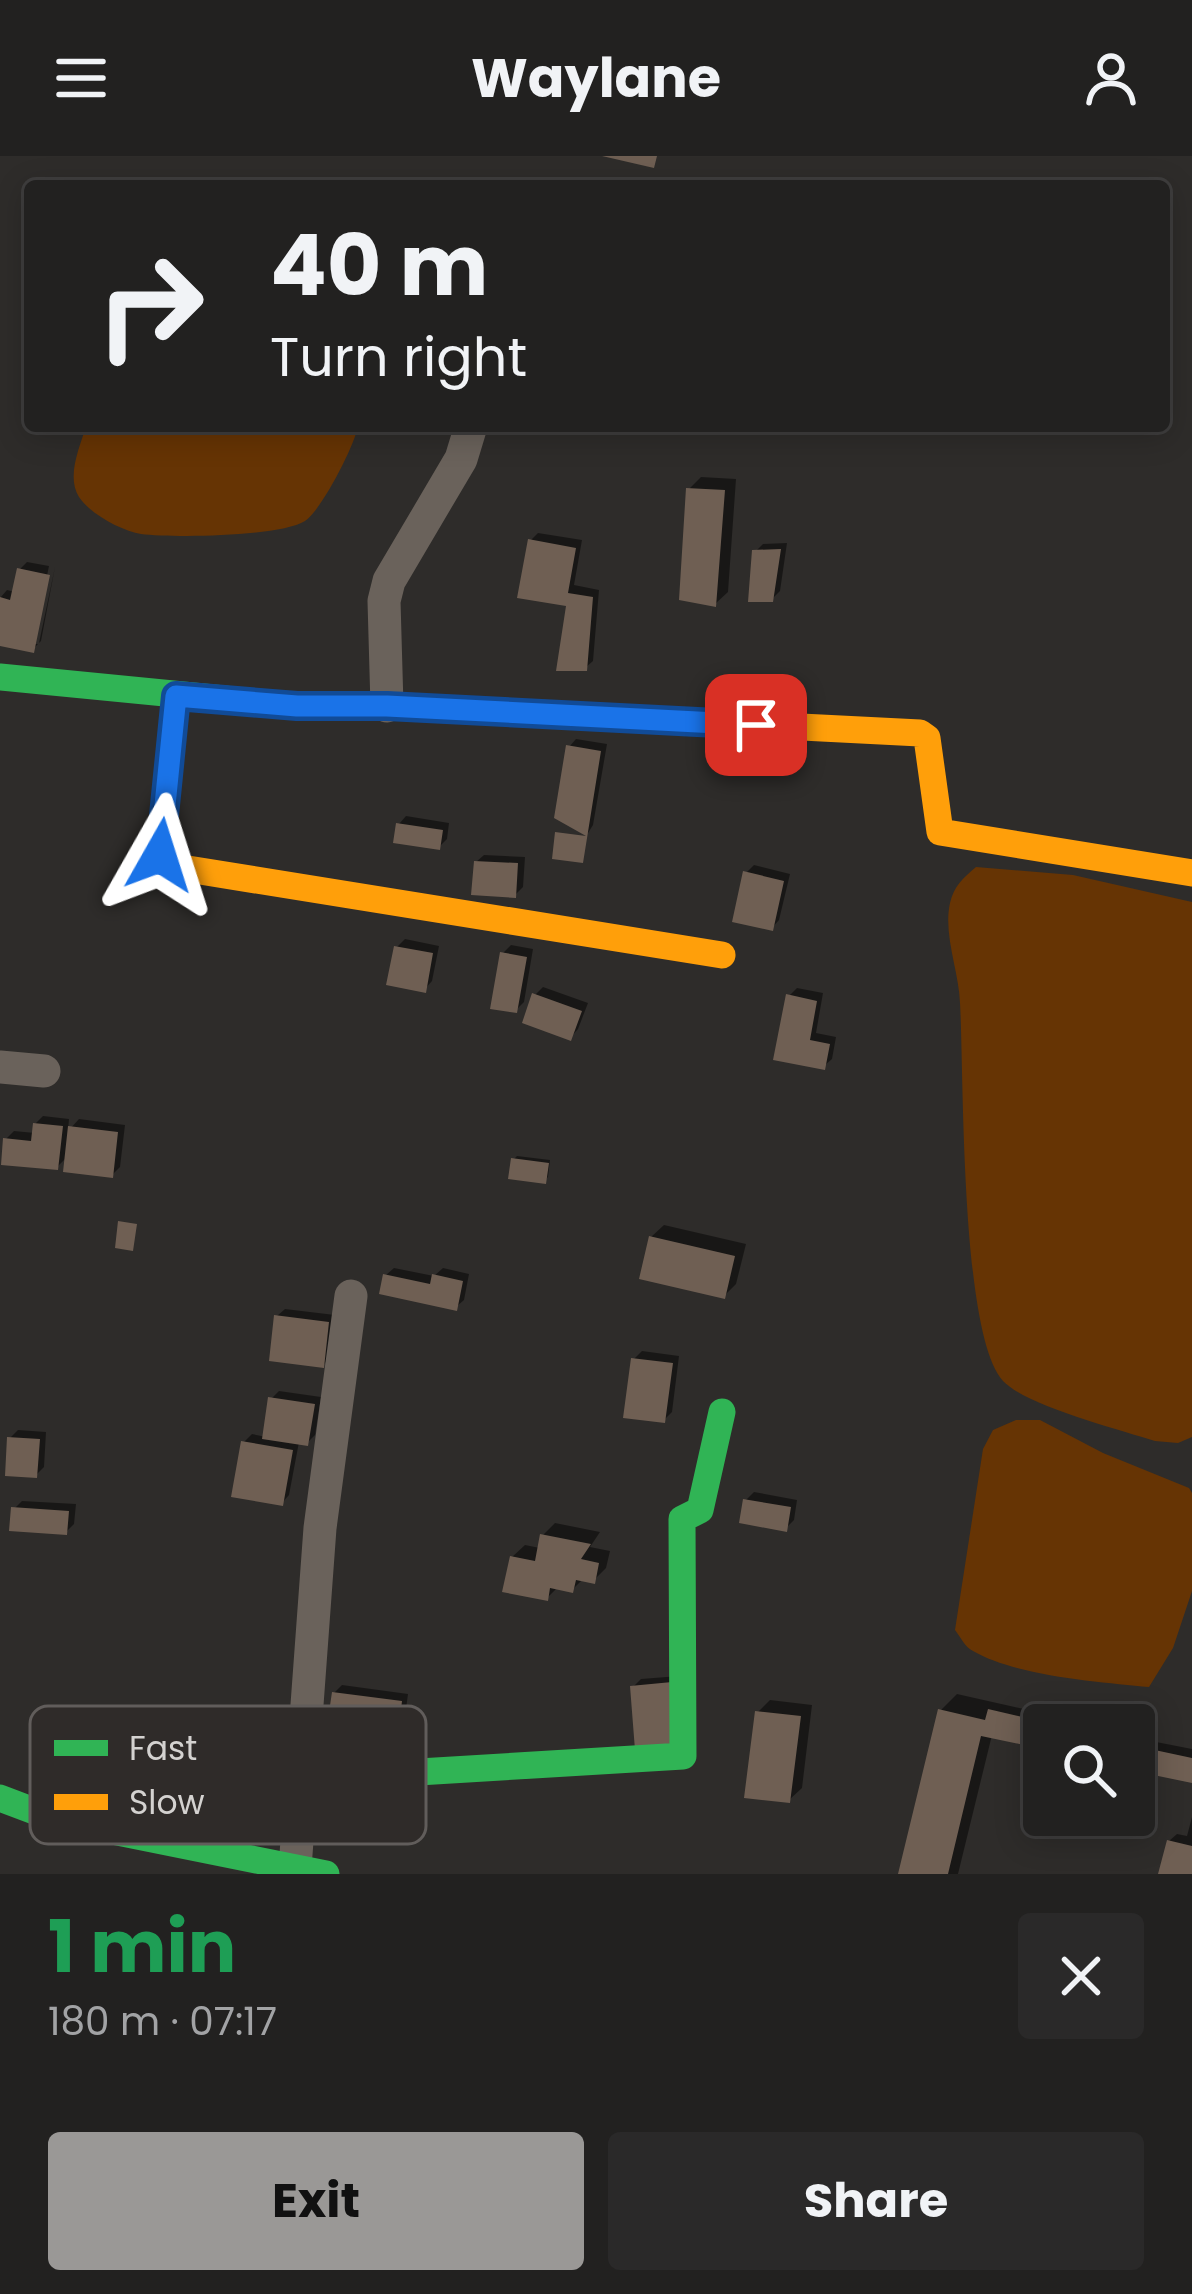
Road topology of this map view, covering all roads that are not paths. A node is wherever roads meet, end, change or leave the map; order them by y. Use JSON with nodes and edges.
{"nodes":[{"id":1,"x":469,"y":432,"type":"edge"},
{"id":2,"x":0,"y":677,"type":"edge"},
{"id":3,"x":176,"y":696,"type":"junction"},
{"id":4,"x":387,"y":706,"type":"junction"},
{"id":5,"x":1192,"y":873,"type":"edge"},
{"id":6,"x":722,"y":955,"type":"dead end"},
{"id":7,"x":0,"y":1067,"type":"edge"},
{"id":8,"x":44,"y":1070,"type":"dead end"},
{"id":9,"x":351,"y":1296,"type":"dead end"},
{"id":10,"x":722,"y":1412,"type":"dead end"},
{"id":11,"x":307,"y":1706,"type":"edge"},
{"id":12,"x":426,"y":1772,"type":"edge"},
{"id":13,"x":0,"y":1798,"type":"edge"},
{"id":14,"x":30,"y":1809,"type":"edge"},
{"id":15,"x":177,"y":1844,"type":"edge"},
{"id":16,"x":311,"y":1871,"type":"edge"}],
"edges":[{"from":1,"to":4,"type":"street"},
{"from":2,"to":3,"type":"street"},
{"from":3,"to":4,"type":"street"},
{"from":3,"to":6,"type":"street"},
{"from":4,"to":5,"type":"street"},
{"from":7,"to":8,"type":"street"},
{"from":9,"to":11,"type":"street"},
{"from":10,"to":12,"type":"street"},
{"from":13,"to":14,"type":"street"},
{"from":15,"to":16,"type":"street"}]}
